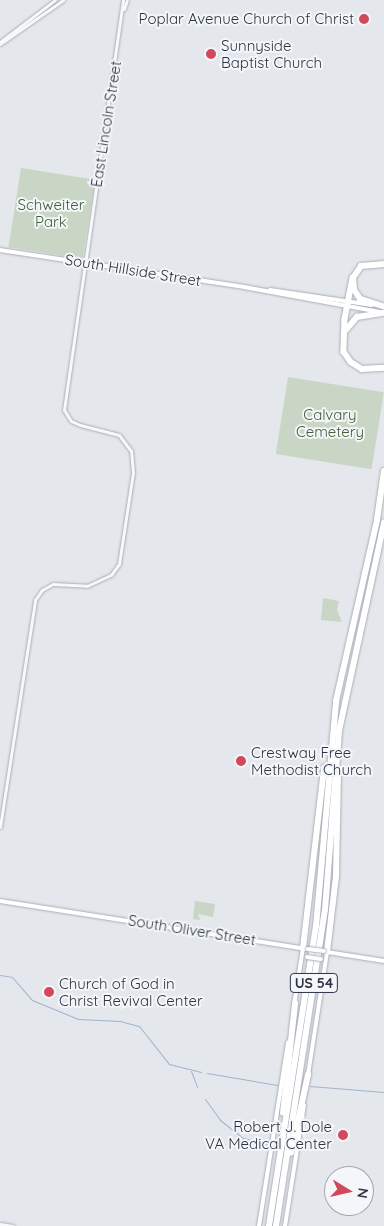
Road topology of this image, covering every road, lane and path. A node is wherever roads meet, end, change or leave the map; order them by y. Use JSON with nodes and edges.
{"nodes":[{"id":1,"x":55,"y":0,"type":"edge"},
{"id":2,"x":63,"y":0,"type":"edge"},
{"id":3,"x":123,"y":0,"type":"edge"},
{"id":4,"x":127,"y":0,"type":"edge"},
{"id":5,"x":124,"y":9,"type":"junction"},
{"id":6,"x":0,"y":43,"type":"edge"},
{"id":7,"x":0,"y":250,"type":"edge"},
{"id":8,"x":85,"y":263,"type":"junction"},
{"id":9,"x":384,"y":264,"type":"edge"},
{"id":10,"x":353,"y":278,"type":"junction"},
{"id":11,"x":347,"y":304,"type":"junction"},
{"id":12,"x":384,"y":310,"type":"edge"},
{"id":13,"x":343,"y":337,"type":"junction"},
{"id":14,"x":384,"y":368,"type":"edge"},
{"id":15,"x":384,"y":471,"type":"edge"},
{"id":16,"x":384,"y":523,"type":"edge"},
{"id":17,"x":330,"y":746,"type":"junction"},
{"id":18,"x":336,"y":751,"type":"junction"},
{"id":19,"x":0,"y":827,"type":"edge"},
{"id":20,"x":0,"y":900,"type":"edge"},
{"id":21,"x":306,"y":949,"type":"junction"},
{"id":22,"x":325,"y":952,"type":"junction"},
{"id":23,"x":384,"y":960,"type":"edge"},
{"id":24,"x":302,"y":962,"type":"junction"},
{"id":25,"x":325,"y":966,"type":"junction"},
{"id":26,"x":295,"y":1004,"type":"junction"},
{"id":27,"x":308,"y":1075,"type":"junction"},
{"id":28,"x":275,"y":1188,"type":"junction"},
{"id":29,"x":278,"y":1213,"type":"junction"},
{"id":30,"x":0,"y":1224,"type":"edge"},
{"id":31,"x":13,"y":1226,"type":"edge"},
{"id":32,"x":259,"y":1226,"type":"edge"},
{"id":33,"x":269,"y":1226,"type":"edge"},
{"id":34,"x":276,"y":1226,"type":"edge"},
{"id":35,"x":285,"y":1226,"type":"edge"}],
"edges":[{"from":1,"to":6,"type":"street"},
{"from":2,"to":6,"type":"street"},
{"from":3,"to":5,"type":"street","name":"East Lincoln Street"},
{"from":4,"to":5,"type":"street","name":"East Lincoln Street"},
{"from":5,"to":8,"type":"street","name":"East Lincoln Street"},
{"from":7,"to":8,"type":"main road","name":"South Hillside Street"},
{"from":8,"to":11,"type":"main road","name":"South Hillside Street"},
{"from":8,"to":19,"type":"street","name":"East Lincoln Street"},
{"from":9,"to":10,"type":"highway"},
{"from":10,"to":11,"type":"highway"},
{"from":10,"to":12,"type":"highway"},
{"from":11,"to":12,"type":"main road","name":"South Hillside Street"},
{"from":11,"to":13,"type":"highway"},
{"from":12,"to":13,"type":"highway"},
{"from":13,"to":14,"type":"highway"},
{"from":15,"to":17,"type":"highway","number":"US 54"},
{"from":16,"to":18,"type":"highway","number":"US 54"},
{"from":17,"to":21,"type":"highway"},
{"from":17,"to":28,"type":"highway","number":"US 54"},
{"from":18,"to":22,"type":"highway"},
{"from":18,"to":29,"type":"highway","number":"US 54"},
{"from":20,"to":21,"type":"main road","name":"South Oliver Street"},
{"from":21,"to":22,"type":"main road","name":"South Oliver Street","bridge":true},
{"from":21,"to":24,"type":"main road"},
{"from":22,"to":23,"type":"main road","name":"South Oliver Street"},
{"from":22,"to":25,"type":"main road"},
{"from":24,"to":25,"type":"main road","bridge":true},
{"from":24,"to":26,"type":"main road"},
{"from":25,"to":27,"type":"main road"},
{"from":26,"to":28,"type":"highway"},
{"from":26,"to":32,"type":"main road"},
{"from":27,"to":29,"type":"highway"},
{"from":27,"to":35,"type":"main road"},
{"from":28,"to":33,"type":"highway","number":"US 54"},
{"from":29,"to":34,"type":"highway","number":"US 54"},
{"from":30,"to":31,"type":"street"}]}
